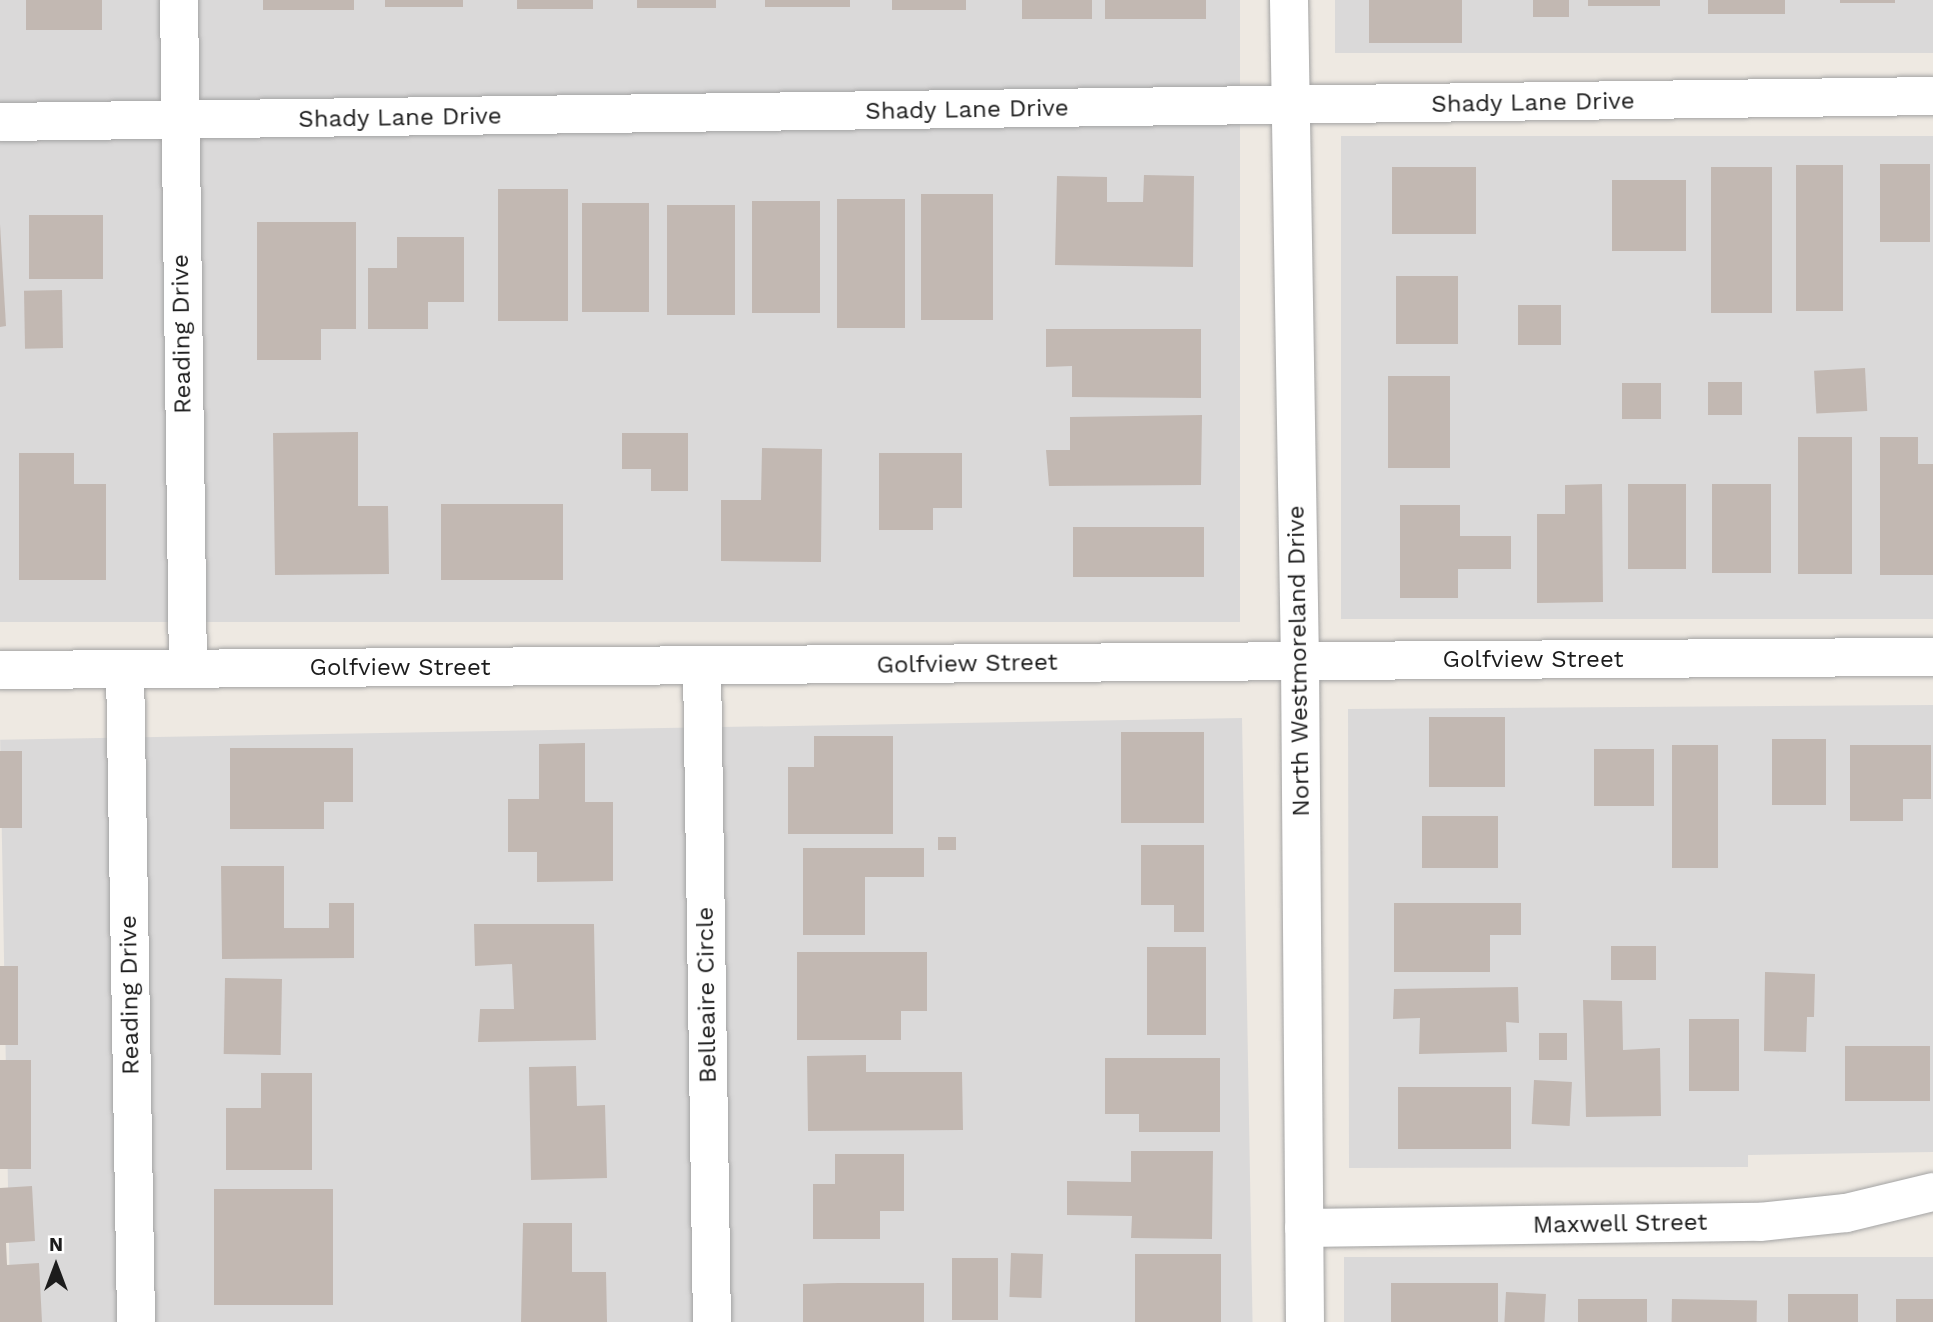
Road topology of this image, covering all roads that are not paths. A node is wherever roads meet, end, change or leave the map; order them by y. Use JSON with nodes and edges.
{"nodes":[{"id":1,"x":179,"y":0,"type":"edge"},
{"id":2,"x":1289,"y":0,"type":"edge"},
{"id":3,"x":1933,"y":96,"type":"edge"},
{"id":4,"x":1291,"y":106,"type":"junction"},
{"id":5,"x":178,"y":120,"type":"junction"},
{"id":6,"x":0,"y":122,"type":"edge"},
{"id":7,"x":1933,"y":657,"type":"edge"},
{"id":8,"x":1300,"y":660,"type":"junction"},
{"id":9,"x":702,"y":667,"type":"junction"},
{"id":10,"x":125,"y":668,"type":"junction"},
{"id":11,"x":188,"y":668,"type":"junction"},
{"id":12,"x":0,"y":670,"type":"edge"},
{"id":13,"x":1933,"y":1192,"type":"edge"},
{"id":14,"x":1304,"y":1228,"type":"junction"},
{"id":15,"x":136,"y":1322,"type":"edge"},
{"id":16,"x":712,"y":1322,"type":"edge"},
{"id":17,"x":1305,"y":1322,"type":"edge"}],
"edges":[{"from":1,"to":5,"type":"street","name":"Reading Drive"},
{"from":2,"to":4,"type":"street","name":"North Westmoreland Drive"},
{"from":3,"to":4,"type":"street","name":"Shady Lane Drive"},
{"from":4,"to":5,"type":"street","name":"Shady Lane Drive"},
{"from":4,"to":8,"type":"street","name":"North Westmoreland Drive"},
{"from":5,"to":6,"type":"street","name":"Shady Lane Drive"},
{"from":5,"to":11,"type":"street","name":"Reading Drive"},
{"from":7,"to":8,"type":"street","name":"Golfview Street"},
{"from":8,"to":9,"type":"street","name":"Golfview Street"},
{"from":8,"to":14,"type":"street","name":"North Westmoreland Drive"},
{"from":9,"to":11,"type":"street","name":"Golfview Street"},
{"from":9,"to":16,"type":"street","name":"Belleaire Circle"},
{"from":10,"to":11,"type":"street","name":"Golfview Street"},
{"from":10,"to":12,"type":"street","name":"Golfview Street"},
{"from":10,"to":15,"type":"street","name":"Reading Drive"},
{"from":13,"to":14,"type":"street","name":"Maxwell Street"},
{"from":14,"to":17,"type":"street","name":"North Westmoreland Drive"}]}
